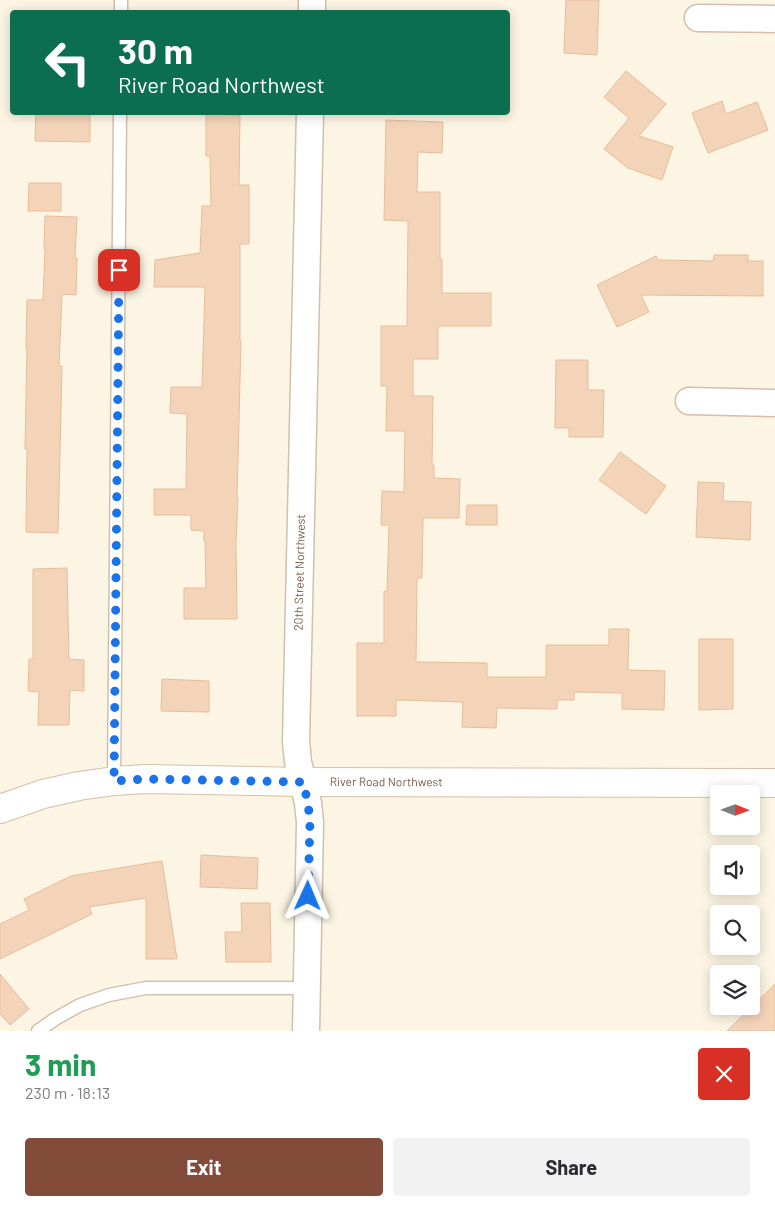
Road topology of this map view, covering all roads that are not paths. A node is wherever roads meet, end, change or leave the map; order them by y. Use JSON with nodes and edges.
{"nodes":[{"id":1,"x":698,"y":18,"type":"dead end"},
{"id":2,"x":775,"y":19,"type":"edge"},
{"id":3,"x":120,"y":115,"type":"edge"},
{"id":4,"x":310,"y":115,"type":"edge"},
{"id":5,"x":689,"y":401,"type":"dead end"},
{"id":6,"x":775,"y":403,"type":"edge"},
{"id":7,"x":114,"y":781,"type":"junction"},
{"id":8,"x":303,"y":782,"type":"junction"},
{"id":9,"x":775,"y":783,"type":"edge"},
{"id":10,"x":0,"y":809,"type":"edge"},
{"id":11,"x":306,"y":988,"type":"junction"},
{"id":12,"x":38,"y":1031,"type":"edge"},
{"id":13,"x":306,"y":1031,"type":"edge"}],
"edges":[{"from":1,"to":2,"type":"street"},
{"from":3,"to":7,"type":"lane"},
{"from":4,"to":8,"type":"street","name":"20th Street Northwest"},
{"from":5,"to":6,"type":"street"},
{"from":7,"to":8,"type":"street","name":"River Road Northwest"},
{"from":7,"to":10,"type":"street","name":"River Road Northwest"},
{"from":8,"to":9,"type":"street","name":"River Road Northwest"},
{"from":8,"to":11,"type":"street","name":"20th Street Northwest"},
{"from":11,"to":12,"type":"lane"},
{"from":11,"to":13,"type":"street","name":"20th Street Northwest"}]}
